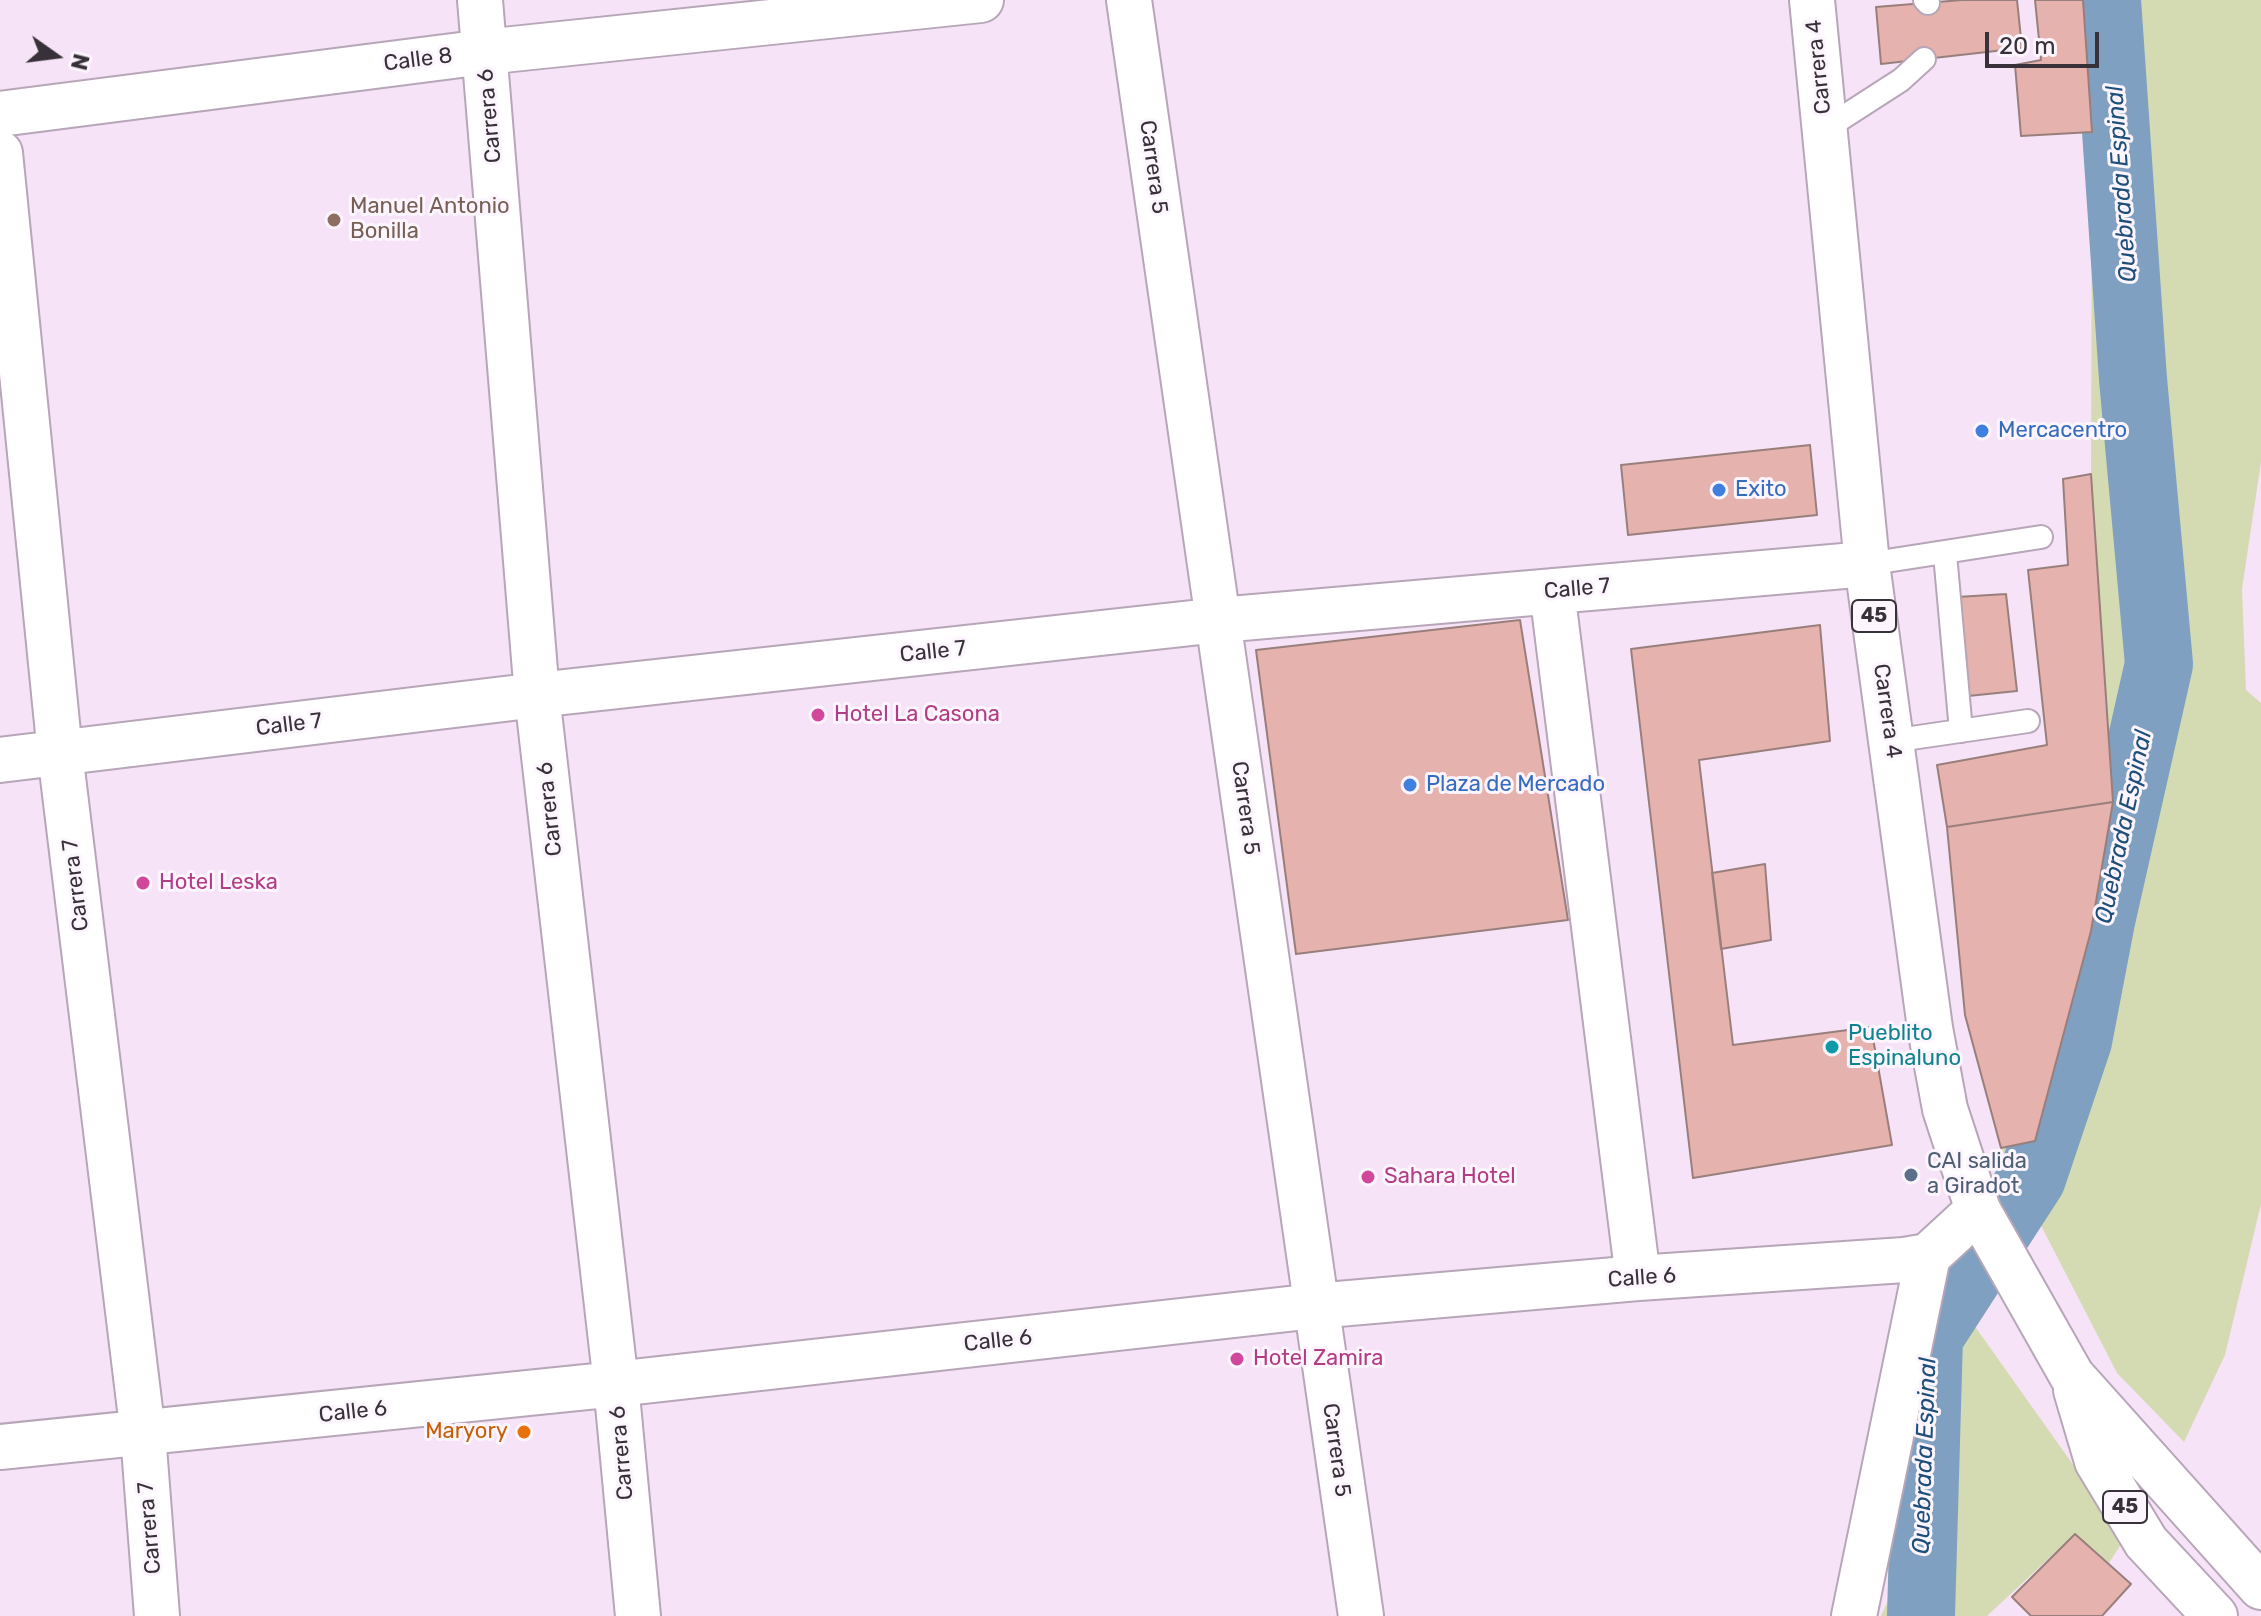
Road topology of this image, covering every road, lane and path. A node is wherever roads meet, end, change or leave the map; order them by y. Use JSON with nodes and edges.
{"nodes":[{"id":1,"x":480,"y":0,"type":"edge"},
{"id":2,"x":981,"y":0,"type":"edge"},
{"id":3,"x":1129,"y":0,"type":"edge"},
{"id":4,"x":1812,"y":0,"type":"edge"},
{"id":5,"x":484,"y":52,"type":"junction"},
{"id":6,"x":1924,"y":59,"type":"dead end"},
{"id":7,"x":0,"y":114,"type":"edge"},
{"id":8,"x":1825,"y":129,"type":"junction"},
{"id":9,"x":0,"y":153,"type":"edge"},
{"id":10,"x":2041,"y":537,"type":"dead end"},
{"id":11,"x":1945,"y":554,"type":"junction"},
{"id":12,"x":1867,"y":564,"type":"junction"},
{"id":13,"x":1552,"y":591,"type":"junction"},
{"id":14,"x":1219,"y":620,"type":"junction"},
{"id":15,"x":537,"y":695,"type":"junction"},
{"id":16,"x":2028,"y":721,"type":"dead end"},
{"id":17,"x":1961,"y":731,"type":"junction"},
{"id":18,"x":1891,"y":741,"type":"junction"},
{"id":19,"x":60,"y":753,"type":"junction"},
{"id":20,"x":0,"y":760,"type":"edge"},
{"id":21,"x":1982,"y":1216,"type":"junction"},
{"id":22,"x":1928,"y":1256,"type":"junction"},
{"id":23,"x":1638,"y":1278,"type":"junction"},
{"id":24,"x":1315,"y":1306,"type":"junction"},
{"id":25,"x":2071,"y":1374,"type":"junction"},
{"id":26,"x":616,"y":1384,"type":"junction"},
{"id":27,"x":143,"y":1434,"type":"junction"},
{"id":28,"x":0,"y":1447,"type":"edge"},
{"id":29,"x":2261,"y":1587,"type":"edge"},
{"id":30,"x":157,"y":1616,"type":"edge"},
{"id":31,"x":638,"y":1616,"type":"edge"},
{"id":32,"x":1361,"y":1616,"type":"edge"},
{"id":33,"x":1854,"y":1616,"type":"edge"},
{"id":34,"x":2215,"y":1616,"type":"edge"}],
"edges":[{"from":1,"to":5,"type":"street","name":"Carrera 6"},
{"from":2,"to":5,"type":"street","name":"Calle 8"},
{"from":3,"to":14,"type":"street","name":"Carrera 5"},
{"from":4,"to":8,"type":"street","name":"Carrera 4","number":"45"},
{"from":5,"to":7,"type":"street","name":"Calle 8"},
{"from":5,"to":15,"type":"street","name":"Carrera 6"},
{"from":6,"to":8,"type":"lane"},
{"from":8,"to":12,"type":"street","name":"Carrera 4","number":"45"},
{"from":9,"to":19,"type":"street","name":"Carrera 7"},
{"from":10,"to":11,"type":"lane"},
{"from":11,"to":12,"type":"lane"},
{"from":11,"to":17,"type":"lane"},
{"from":12,"to":13,"type":"street","name":"Calle 7"},
{"from":12,"to":18,"type":"street","name":"Carrera 4","number":"45"},
{"from":13,"to":14,"type":"street","name":"Calle 7"},
{"from":13,"to":23,"type":"street"},
{"from":14,"to":15,"type":"street","name":"Calle 7"},
{"from":14,"to":24,"type":"street","name":"Carrera 5"},
{"from":15,"to":19,"type":"street","name":"Calle 7"},
{"from":15,"to":26,"type":"street","name":"Carrera 6"},
{"from":16,"to":17,"type":"lane"},
{"from":17,"to":18,"type":"lane"},
{"from":18,"to":21,"type":"street","name":"Carrera 4","number":"45"},
{"from":19,"to":20,"type":"street","name":"Calle 7"},
{"from":19,"to":27,"type":"street","name":"Carrera 7"},
{"from":21,"to":22,"type":"street"},
{"from":21,"to":25,"type":"street","number":"45"},
{"from":22,"to":23,"type":"street","name":"Calle 6"},
{"from":22,"to":33,"type":"street"},
{"from":23,"to":24,"type":"street","name":"Calle 6"},
{"from":24,"to":26,"type":"street","name":"Calle 6"},
{"from":24,"to":32,"type":"street","name":"Carrera 5"},
{"from":25,"to":29,"type":"street","number":"45"},
{"from":25,"to":34,"type":"street","number":"45"},
{"from":26,"to":27,"type":"street","name":"Calle 6"},
{"from":26,"to":31,"type":"street","name":"Carrera 6"},
{"from":27,"to":28,"type":"street","name":"Calle 6"},
{"from":27,"to":30,"type":"street","name":"Carrera 7"}]}
